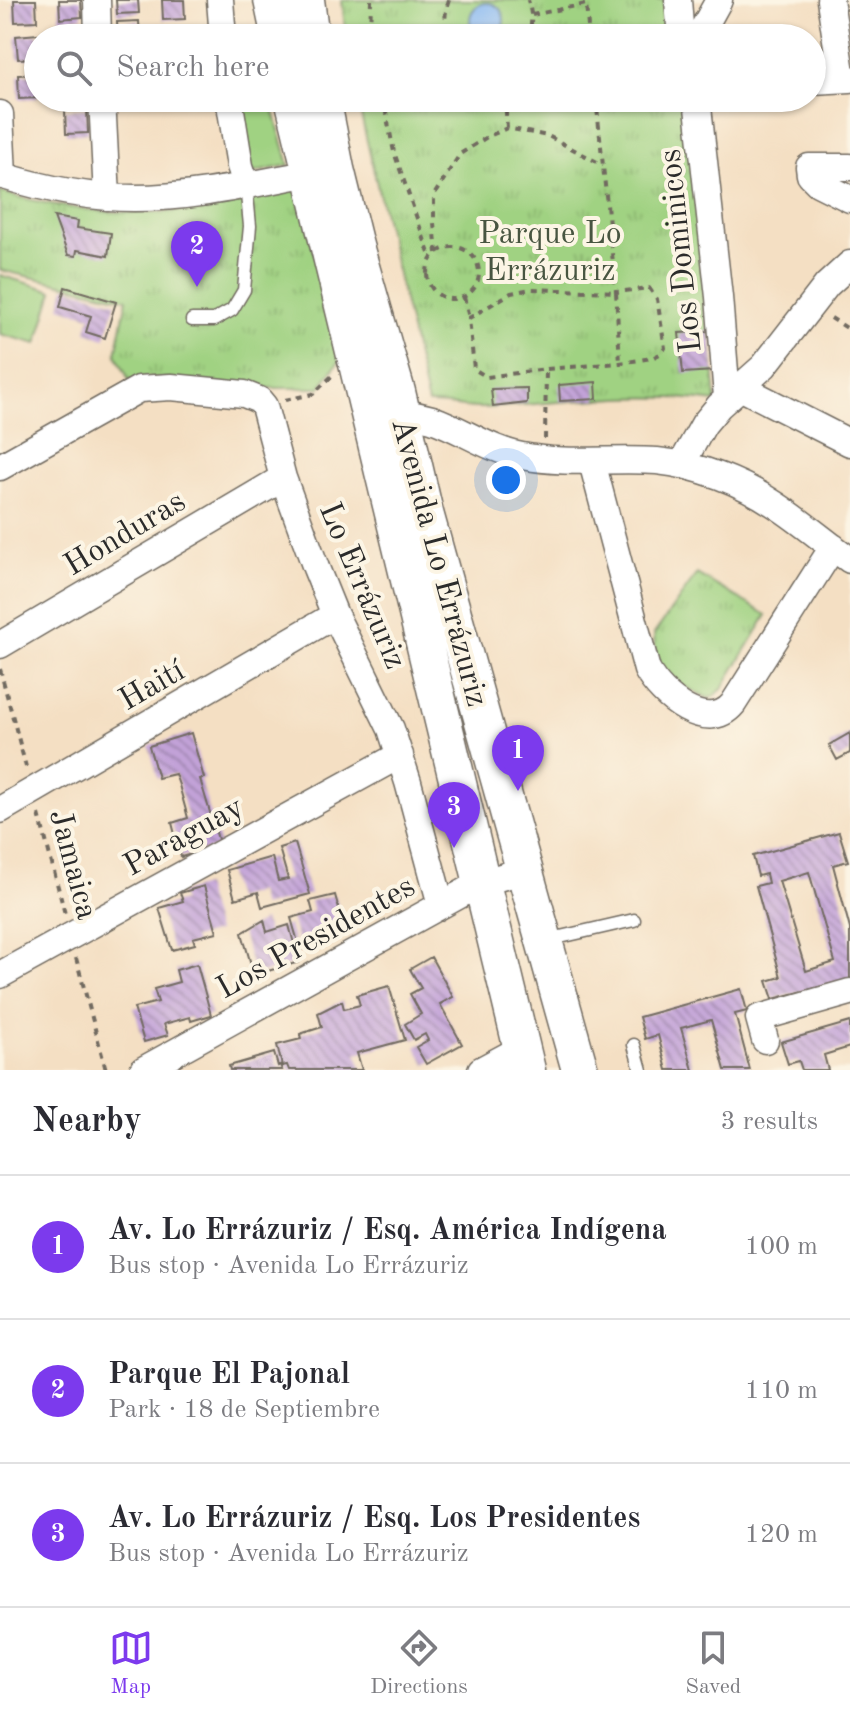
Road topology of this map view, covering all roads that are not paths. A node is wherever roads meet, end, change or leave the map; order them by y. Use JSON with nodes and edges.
{"nodes":[{"id":1,"x":97,"y":0,"type":"edge"},
{"id":2,"x":220,"y":0,"type":"edge"},
{"id":3,"x":272,"y":0,"type":"edge"},
{"id":4,"x":306,"y":0,"type":"edge"},
{"id":5,"x":678,"y":0,"type":"edge"},
{"id":6,"x":719,"y":0,"type":"edge"},
{"id":7,"x":830,"y":0,"type":"edge"},
{"id":8,"x":98,"y":24,"type":"edge"},
{"id":9,"x":222,"y":24,"type":"edge"},
{"id":10,"x":277,"y":24,"type":"edge"},
{"id":11,"x":309,"y":24,"type":"edge"},
{"id":12,"x":680,"y":24,"type":"edge"},
{"id":13,"x":706,"y":24,"type":"edge"},
{"id":14,"x":846,"y":79,"type":"edge"},
{"id":15,"x":826,"y":80,"type":"edge"},
{"id":16,"x":103,"y":112,"type":"edge"},
{"id":17,"x":231,"y":112,"type":"edge"},
{"id":18,"x":296,"y":112,"type":"edge"},
{"id":19,"x":325,"y":112,"type":"edge"},
{"id":20,"x":699,"y":112,"type":"edge"},
{"id":21,"x":0,"y":114,"type":"edge"},
{"id":22,"x":850,"y":167,"type":"edge"},
{"id":23,"x":311,"y":173,"type":"junction"},
{"id":24,"x":2,"y":176,"type":"edge"},
{"id":25,"x":246,"y":184,"type":"junction"},
{"id":26,"x":107,"y":197,"type":"junction"},
{"id":27,"x":850,"y":199,"type":"edge"},
{"id":28,"x":850,"y":264,"type":"edge"},
{"id":29,"x":192,"y":320,"type":"dead end"},
{"id":30,"x":733,"y":392,"type":"junction"},
{"id":31,"x":402,"y":413,"type":"junction"},
{"id":32,"x":850,"y":443,"type":"edge"},
{"id":33,"x":592,"y":462,"type":"junction"},
{"id":34,"x":681,"y":465,"type":"junction"},
{"id":35,"x":0,"y":467,"type":"edge"},
{"id":36,"x":283,"y":478,"type":"junction"},
{"id":37,"x":841,"y":554,"type":"edge"},
{"id":38,"x":335,"y":615,"type":"junction"},
{"id":39,"x":0,"y":645,"type":"edge"},
{"id":40,"x":400,"y":755,"type":"junction"},
{"id":41,"x":0,"y":810,"type":"edge"},
{"id":42,"x":523,"y":871,"type":"junction"},
{"id":43,"x":483,"y":882,"type":"junction"},
{"id":44,"x":441,"y":905,"type":"junction"},
{"id":45,"x":634,"y":920,"type":"dead end"},
{"id":46,"x":543,"y":941,"type":"junction"},
{"id":47,"x":0,"y":975,"type":"edge"},
{"id":48,"x":850,"y":992,"type":"edge"},
{"id":49,"x":765,"y":1040,"type":"dead end"},
{"id":50,"x":634,"y":1045,"type":"dead end"},
{"id":51,"x":524,"y":1059,"type":"edge"},
{"id":52,"x":143,"y":1070,"type":"edge"},
{"id":53,"x":481,"y":1070,"type":"edge"},
{"id":54,"x":580,"y":1070,"type":"edge"},
{"id":55,"x":641,"y":1070,"type":"edge"}],
"edges":[{"from":1,"to":8,"type":"street"},
{"from":2,"to":9,"type":"street"},
{"from":3,"to":10,"type":"main road"},
{"from":4,"to":11,"type":"main road"},
{"from":5,"to":12,"type":"street"},
{"from":6,"to":13,"type":"street"},
{"from":7,"to":14,"type":"street"},
{"from":14,"to":15,"type":"street"},
{"from":16,"to":26,"type":"street"},
{"from":17,"to":25,"type":"street"},
{"from":18,"to":23,"type":"main road","name":"Avenida Lo Errázuriz"},
{"from":19,"to":31,"type":"main road","name":"Avenida Lo Errázuriz"},
{"from":20,"to":30,"type":"street","name":"Los Dominicos"},
{"from":21,"to":24,"type":"street"},
{"from":22,"to":27,"type":"street"},
{"from":23,"to":25,"type":"street"},
{"from":23,"to":43,"type":"main road","name":"Avenida Lo Errázuriz"},
{"from":24,"to":26,"type":"street"},
{"from":25,"to":26,"type":"street"},
{"from":25,"to":29,"type":"lane"},
{"from":28,"to":30,"type":"street"},
{"from":30,"to":32,"type":"street"},
{"from":30,"to":34,"type":"street"},
{"from":31,"to":33,"type":"street"},
{"from":31,"to":42,"type":"main road","name":"Avenida Lo Errázuriz"},
{"from":33,"to":34,"type":"street"},
{"from":33,"to":37,"type":"street"},
{"from":34,"to":37,"type":"street"},
{"from":35,"to":36,"type":"street","name":"Lo Errázuriz"},
{"from":36,"to":38,"type":"street","name":"Lo Errázuriz"},
{"from":36,"to":39,"type":"street","name":"Honduras"},
{"from":38,"to":40,"type":"street","name":"Lo Errázuriz"},
{"from":38,"to":41,"type":"street","name":"Haití"},
{"from":40,"to":44,"type":"street","name":"Lo Errázuriz"},
{"from":40,"to":47,"type":"street","name":"Paraguay"},
{"from":42,"to":43,"type":"street","name":"Los Presidentes"},
{"from":42,"to":46,"type":"main road","name":"Avenida Lo Errázuriz"},
{"from":43,"to":44,"type":"street","name":"Los Presidentes"},
{"from":43,"to":51,"type":"main road","name":"Avenida Lo Errázuriz"},
{"from":44,"to":52,"type":"street","name":"Los Presidentes"},
{"from":45,"to":46,"type":"lane"},
{"from":46,"to":54,"type":"main road","name":"Avenida Lo Errázuriz"},
{"from":48,"to":49,"type":"street"},
{"from":50,"to":55,"type":"lane"},
{"from":51,"to":53,"type":"street"}]}
